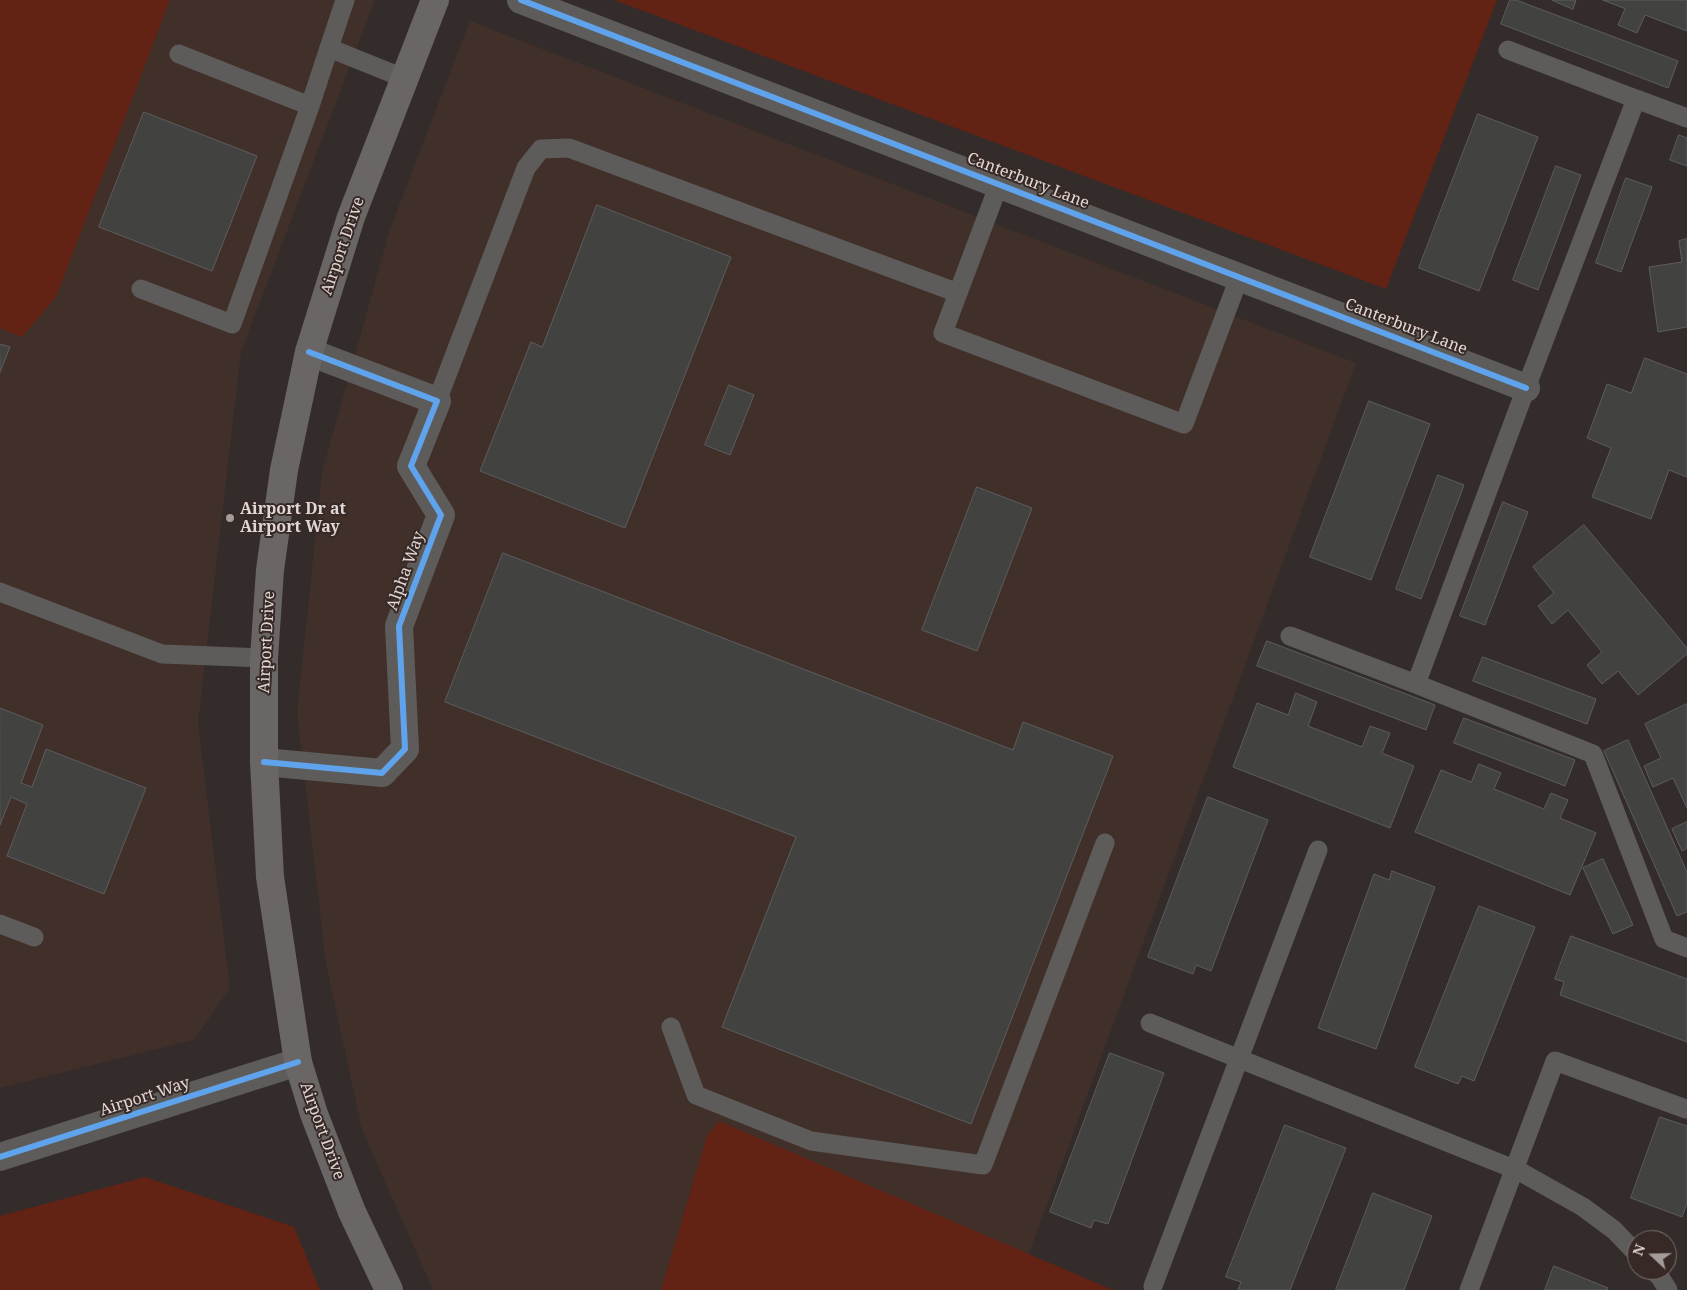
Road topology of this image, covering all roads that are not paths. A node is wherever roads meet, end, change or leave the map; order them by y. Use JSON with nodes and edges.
{"nodes":[{"id":1,"x":345,"y":0,"type":"edge"},
{"id":2,"x":435,"y":0,"type":"edge"},
{"id":3,"x":521,"y":0,"type":"edge"},
{"id":4,"x":329,"y":48,"type":"junction"},
{"id":5,"x":1508,"y":50,"type":"dead end"},
{"id":6,"x":179,"y":54,"type":"dead end"},
{"id":7,"x":406,"y":79,"type":"junction"},
{"id":8,"x":1636,"y":99,"type":"junction"},
{"id":9,"x":310,"y":106,"type":"junction"},
{"id":10,"x":1687,"y":118,"type":"edge"},
{"id":11,"x":999,"y":184,"type":"junction"},
{"id":12,"x":1239,"y":278,"type":"junction"},
{"id":13,"x":141,"y":289,"type":"dead end"},
{"id":14,"x":958,"y":293,"type":"junction"},
{"id":15,"x":309,"y":352,"type":"junction"},
{"id":16,"x":1526,"y":388,"type":"junction"},
{"id":17,"x":437,"y":400,"type":"junction"},
{"id":18,"x":0,"y":592,"type":"edge"},
{"id":19,"x":1290,"y":636,"type":"dead end"},
{"id":20,"x":264,"y":658,"type":"junction"},
{"id":21,"x":1416,"y":684,"type":"junction"},
{"id":22,"x":264,"y":762,"type":"junction"},
{"id":23,"x":1105,"y":843,"type":"dead end"},
{"id":24,"x":1318,"y":850,"type":"dead end"},
{"id":25,"x":0,"y":924,"type":"edge"},
{"id":26,"x":34,"y":937,"type":"dead end"},
{"id":27,"x":1687,"y":948,"type":"edge"},
{"id":28,"x":1150,"y":1023,"type":"dead end"},
{"id":29,"x":671,"y":1027,"type":"dead end"},
{"id":30,"x":1239,"y":1059,"type":"junction"},
{"id":31,"x":298,"y":1062,"type":"junction"},
{"id":32,"x":1686,"y":1109,"type":"dead end"},
{"id":33,"x":0,"y":1157,"type":"edge"},
{"id":34,"x":1515,"y":1169,"type":"junction"},
{"id":35,"x":1627,"y":1244,"type":"edge"},
{"id":36,"x":1153,"y":1286,"type":"dead end"},
{"id":37,"x":389,"y":1290,"type":"edge"},
{"id":38,"x":1469,"y":1290,"type":"edge"}],
"edges":[{"from":1,"to":4,"type":"lane"},
{"from":2,"to":7,"type":"main road","name":"Airport Drive"},
{"from":3,"to":11,"type":"street","name":"Canterbury Lane"},
{"from":4,"to":7,"type":"lane"},
{"from":4,"to":9,"type":"lane"},
{"from":5,"to":8,"type":"lane"},
{"from":6,"to":9,"type":"lane"},
{"from":7,"to":15,"type":"main road","name":"Airport Drive"},
{"from":8,"to":10,"type":"lane"},
{"from":8,"to":16,"type":"lane"},
{"from":9,"to":13,"type":"lane"},
{"from":11,"to":12,"type":"street","name":"Canterbury Lane"},
{"from":11,"to":14,"type":"lane"},
{"from":12,"to":14,"type":"lane"},
{"from":12,"to":16,"type":"street","name":"Canterbury Lane"},
{"from":14,"to":17,"type":"lane"},
{"from":15,"to":17,"type":"street"},
{"from":15,"to":20,"type":"main road","name":"Airport Drive"},
{"from":16,"to":21,"type":"lane"},
{"from":17,"to":22,"type":"street","name":"Alpha Way"},
{"from":18,"to":20,"type":"lane"},
{"from":19,"to":21,"type":"lane"},
{"from":20,"to":22,"type":"main road","name":"Airport Drive"},
{"from":21,"to":27,"type":"lane"},
{"from":22,"to":31,"type":"main road","name":"Airport Drive"},
{"from":23,"to":29,"type":"lane"},
{"from":24,"to":30,"type":"lane"},
{"from":25,"to":26,"type":"lane"},
{"from":28,"to":30,"type":"lane"},
{"from":30,"to":34,"type":"lane"},
{"from":30,"to":36,"type":"lane"},
{"from":31,"to":33,"type":"street","name":"Airport Way"},
{"from":31,"to":37,"type":"main road","name":"Airport Drive"},
{"from":32,"to":34,"type":"lane"},
{"from":34,"to":35,"type":"lane"},
{"from":34,"to":38,"type":"lane"}]}
